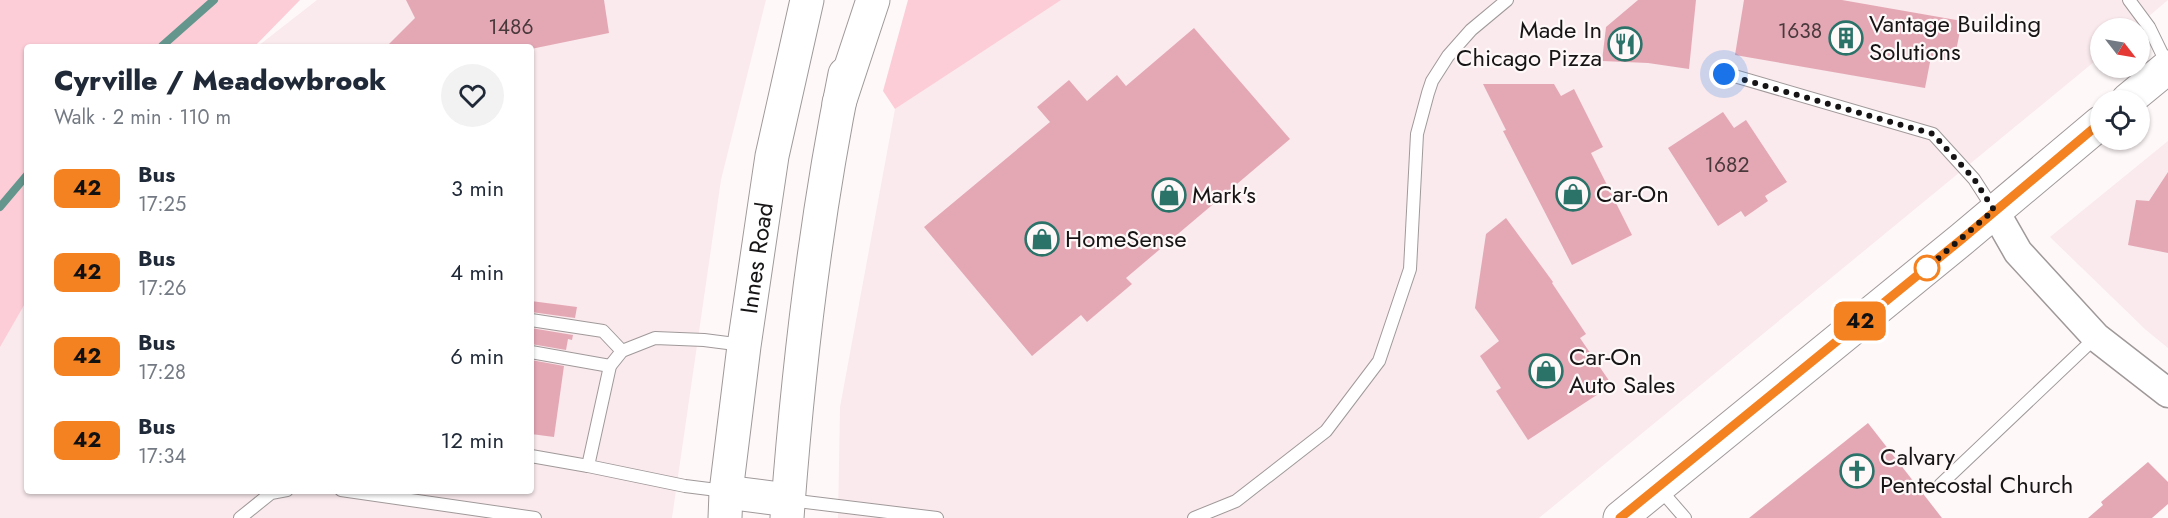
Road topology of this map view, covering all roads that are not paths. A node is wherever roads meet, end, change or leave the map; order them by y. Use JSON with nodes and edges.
{"nodes":[{"id":1,"x":807,"y":0,"type":"edge"},
{"id":2,"x":861,"y":0,"type":"edge"},
{"id":3,"x":873,"y":0,"type":"edge"},
{"id":4,"x":1507,"y":0,"type":"edge"},
{"id":5,"x":2129,"y":0,"type":"edge"},
{"id":6,"x":2168,"y":67,"type":"edge"},
{"id":7,"x":1724,"y":74,"type":"dead end"},
{"id":8,"x":2140,"y":90,"type":"edge"},
{"id":9,"x":839,"y":104,"type":"junction"},
{"id":10,"x":2090,"y":131,"type":"edge"},
{"id":11,"x":1994,"y":210,"type":"junction"},
{"id":12,"x":534,"y":320,"type":"edge"},
{"id":13,"x":2096,"y":337,"type":"junction"},
{"id":14,"x":744,"y":346,"type":"junction"},
{"id":15,"x":622,"y":351,"type":"junction"},
{"id":16,"x":534,"y":353,"type":"edge"},
{"id":17,"x":610,"y":366,"type":"junction"},
{"id":18,"x":2168,"y":393,"type":"edge"},
{"id":19,"x":534,"y":457,"type":"edge"},
{"id":20,"x":588,"y":466,"type":"junction"},
{"id":21,"x":1940,"y":485,"type":"dead end"},
{"id":22,"x":1658,"y":487,"type":"junction"},
{"id":23,"x":270,"y":494,"type":"edge"},
{"id":24,"x":369,"y":494,"type":"edge"},
{"id":25,"x":726,"y":505,"type":"edge"},
{"id":26,"x":788,"y":509,"type":"edge"},
{"id":27,"x":240,"y":518,"type":"edge"},
{"id":28,"x":535,"y":518,"type":"edge"},
{"id":29,"x":937,"y":518,"type":"edge"},
{"id":30,"x":1194,"y":518,"type":"edge"},
{"id":31,"x":1620,"y":518,"type":"edge"},
{"id":32,"x":1685,"y":518,"type":"edge"}],
"edges":[{"from":1,"to":14,"type":"main road","name":"Innes Road"},
{"from":2,"to":9,"type":"main road"},
{"from":3,"to":9,"type":"main road"},
{"from":4,"to":30,"type":"lane"},
{"from":5,"to":6,"type":"lane"},
{"from":6,"to":8,"type":"main road"},
{"from":7,"to":11,"type":"lane"},
{"from":9,"to":26,"type":"main road"},
{"from":10,"to":11,"type":"main road"},
{"from":11,"to":13,"type":"street"},
{"from":11,"to":22,"type":"main road"},
{"from":12,"to":15,"type":"lane"},
{"from":13,"to":18,"type":"street"},
{"from":13,"to":21,"type":"lane"},
{"from":14,"to":15,"type":"lane"},
{"from":14,"to":25,"type":"main road","name":"Innes Road"},
{"from":15,"to":17,"type":"lane"},
{"from":16,"to":17,"type":"lane"},
{"from":17,"to":20,"type":"lane"},
{"from":19,"to":20,"type":"lane"},
{"from":20,"to":25,"type":"lane"},
{"from":22,"to":31,"type":"main road"},
{"from":22,"to":32,"type":"lane"},
{"from":23,"to":27,"type":"lane"},
{"from":24,"to":28,"type":"lane"},
{"from":25,"to":26,"type":"main road"},
{"from":26,"to":29,"type":"lane"}]}
